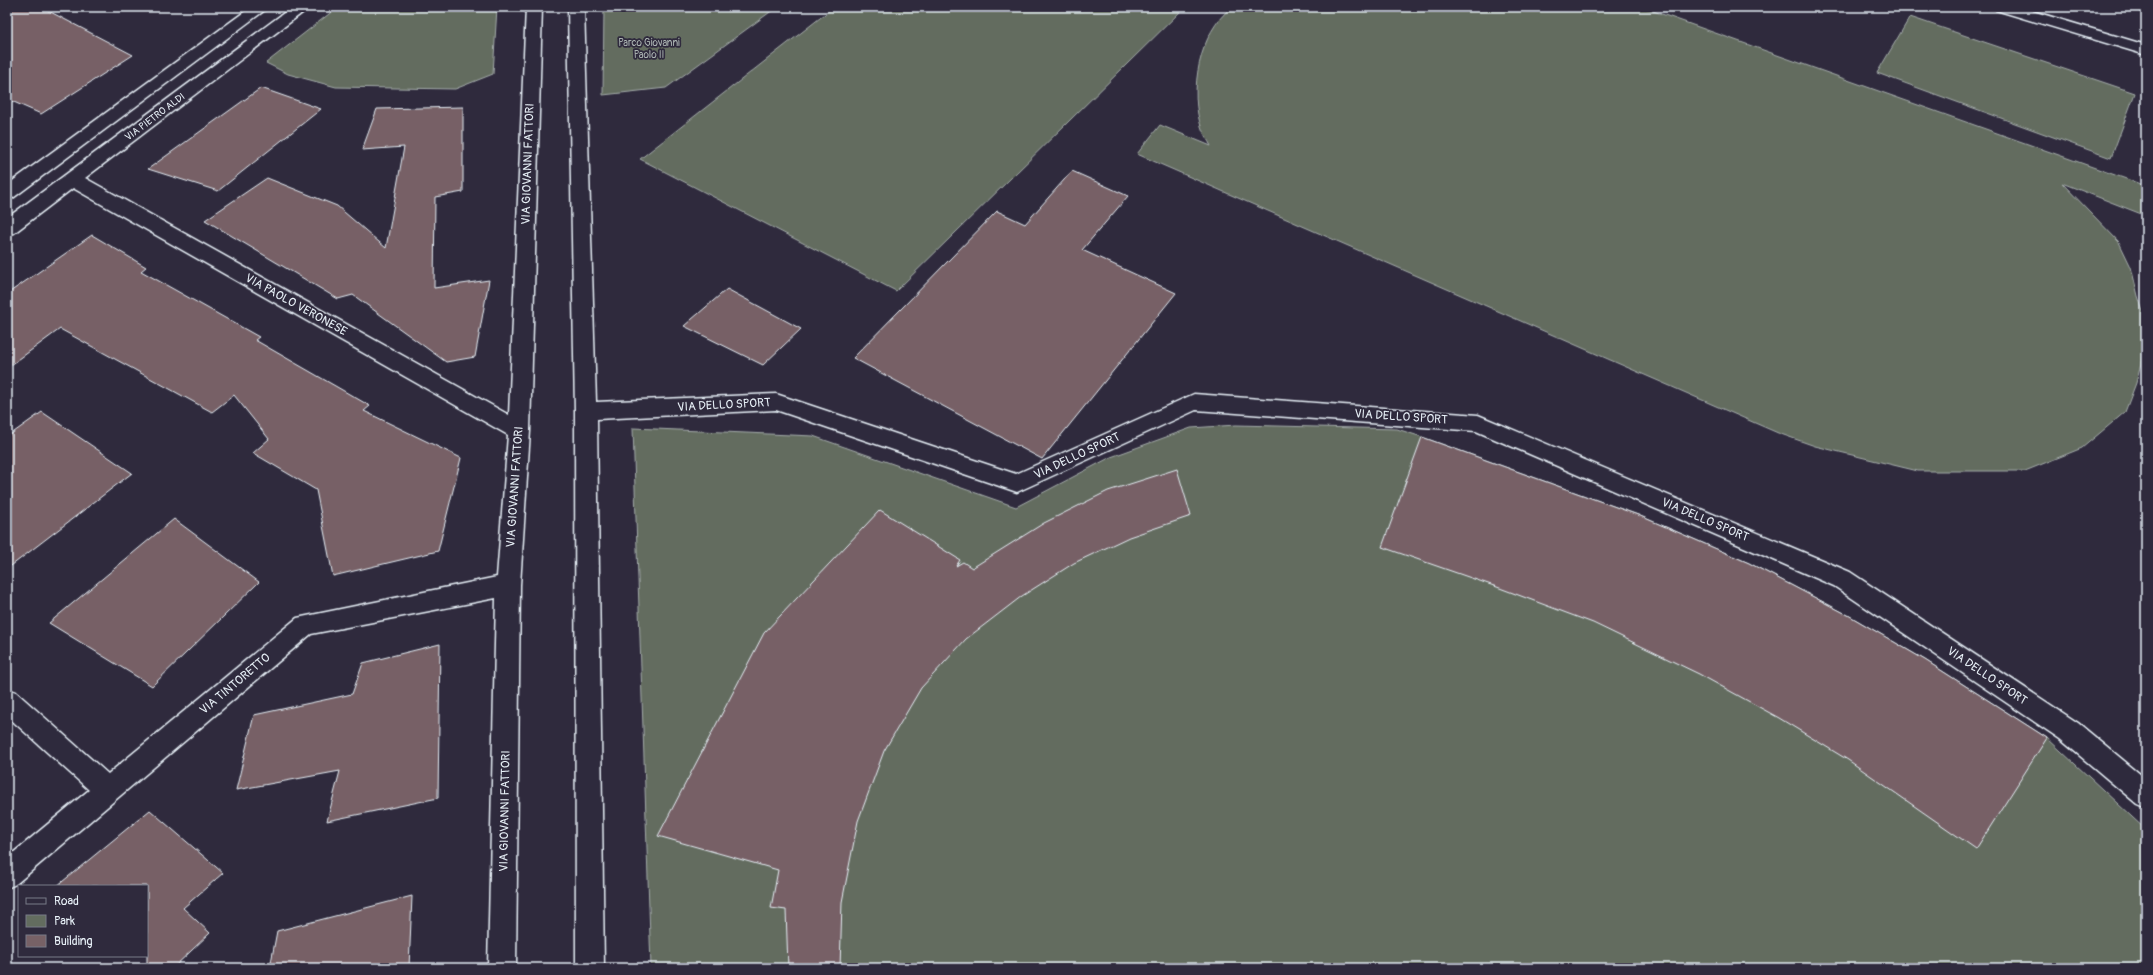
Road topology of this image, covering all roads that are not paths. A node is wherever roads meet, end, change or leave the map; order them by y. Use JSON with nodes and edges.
{"nodes":[{"id":1,"x":261,"y":7,"type":"edge"},
{"id":2,"x":302,"y":7,"type":"edge"},
{"id":3,"x":534,"y":7,"type":"edge"},
{"id":4,"x":576,"y":7,"type":"edge"},
{"id":5,"x":2002,"y":7,"type":"edge"},
{"id":6,"x":2146,"y":50,"type":"edge"},
{"id":7,"x":72,"y":179,"type":"junction"},
{"id":8,"x":7,"y":194,"type":"edge"},
{"id":9,"x":7,"y":228,"type":"edge"},
{"id":10,"x":586,"y":411,"type":"junction"},
{"id":11,"x":519,"y":431,"type":"junction"},
{"id":12,"x":508,"y":585,"type":"junction"},
{"id":13,"x":7,"y":700,"type":"edge"},
{"id":14,"x":108,"y":790,"type":"junction"},
{"id":15,"x":2146,"y":795,"type":"edge"},
{"id":16,"x":7,"y":875,"type":"edge"},
{"id":17,"x":502,"y":968,"type":"edge"},
{"id":18,"x":590,"y":968,"type":"edge"}],
"edges":[{"from":1,"to":8,"type":"street"},
{"from":2,"to":7,"type":"street","name":"VIA PIETRO ALDI"},
{"from":3,"to":11,"type":"street","name":"VIA GIOVANNI FATTORI"},
{"from":4,"to":10,"type":"street"},
{"from":5,"to":6,"type":"street"},
{"from":7,"to":9,"type":"street","name":"VIA PIETRO ALDI"},
{"from":7,"to":11,"type":"street","name":"VIA PAOLO VERONESE"},
{"from":10,"to":15,"type":"street","name":"VIA DELLO SPORT"},
{"from":10,"to":18,"type":"street"},
{"from":11,"to":12,"type":"street","name":"VIA GIOVANNI FATTORI"},
{"from":12,"to":14,"type":"street","name":"VIA TINTORETTO"},
{"from":12,"to":17,"type":"street","name":"VIA GIOVANNI FATTORI"},
{"from":13,"to":14,"type":"street"},
{"from":14,"to":16,"type":"street","name":"VIA TINTORETTO"}]}
